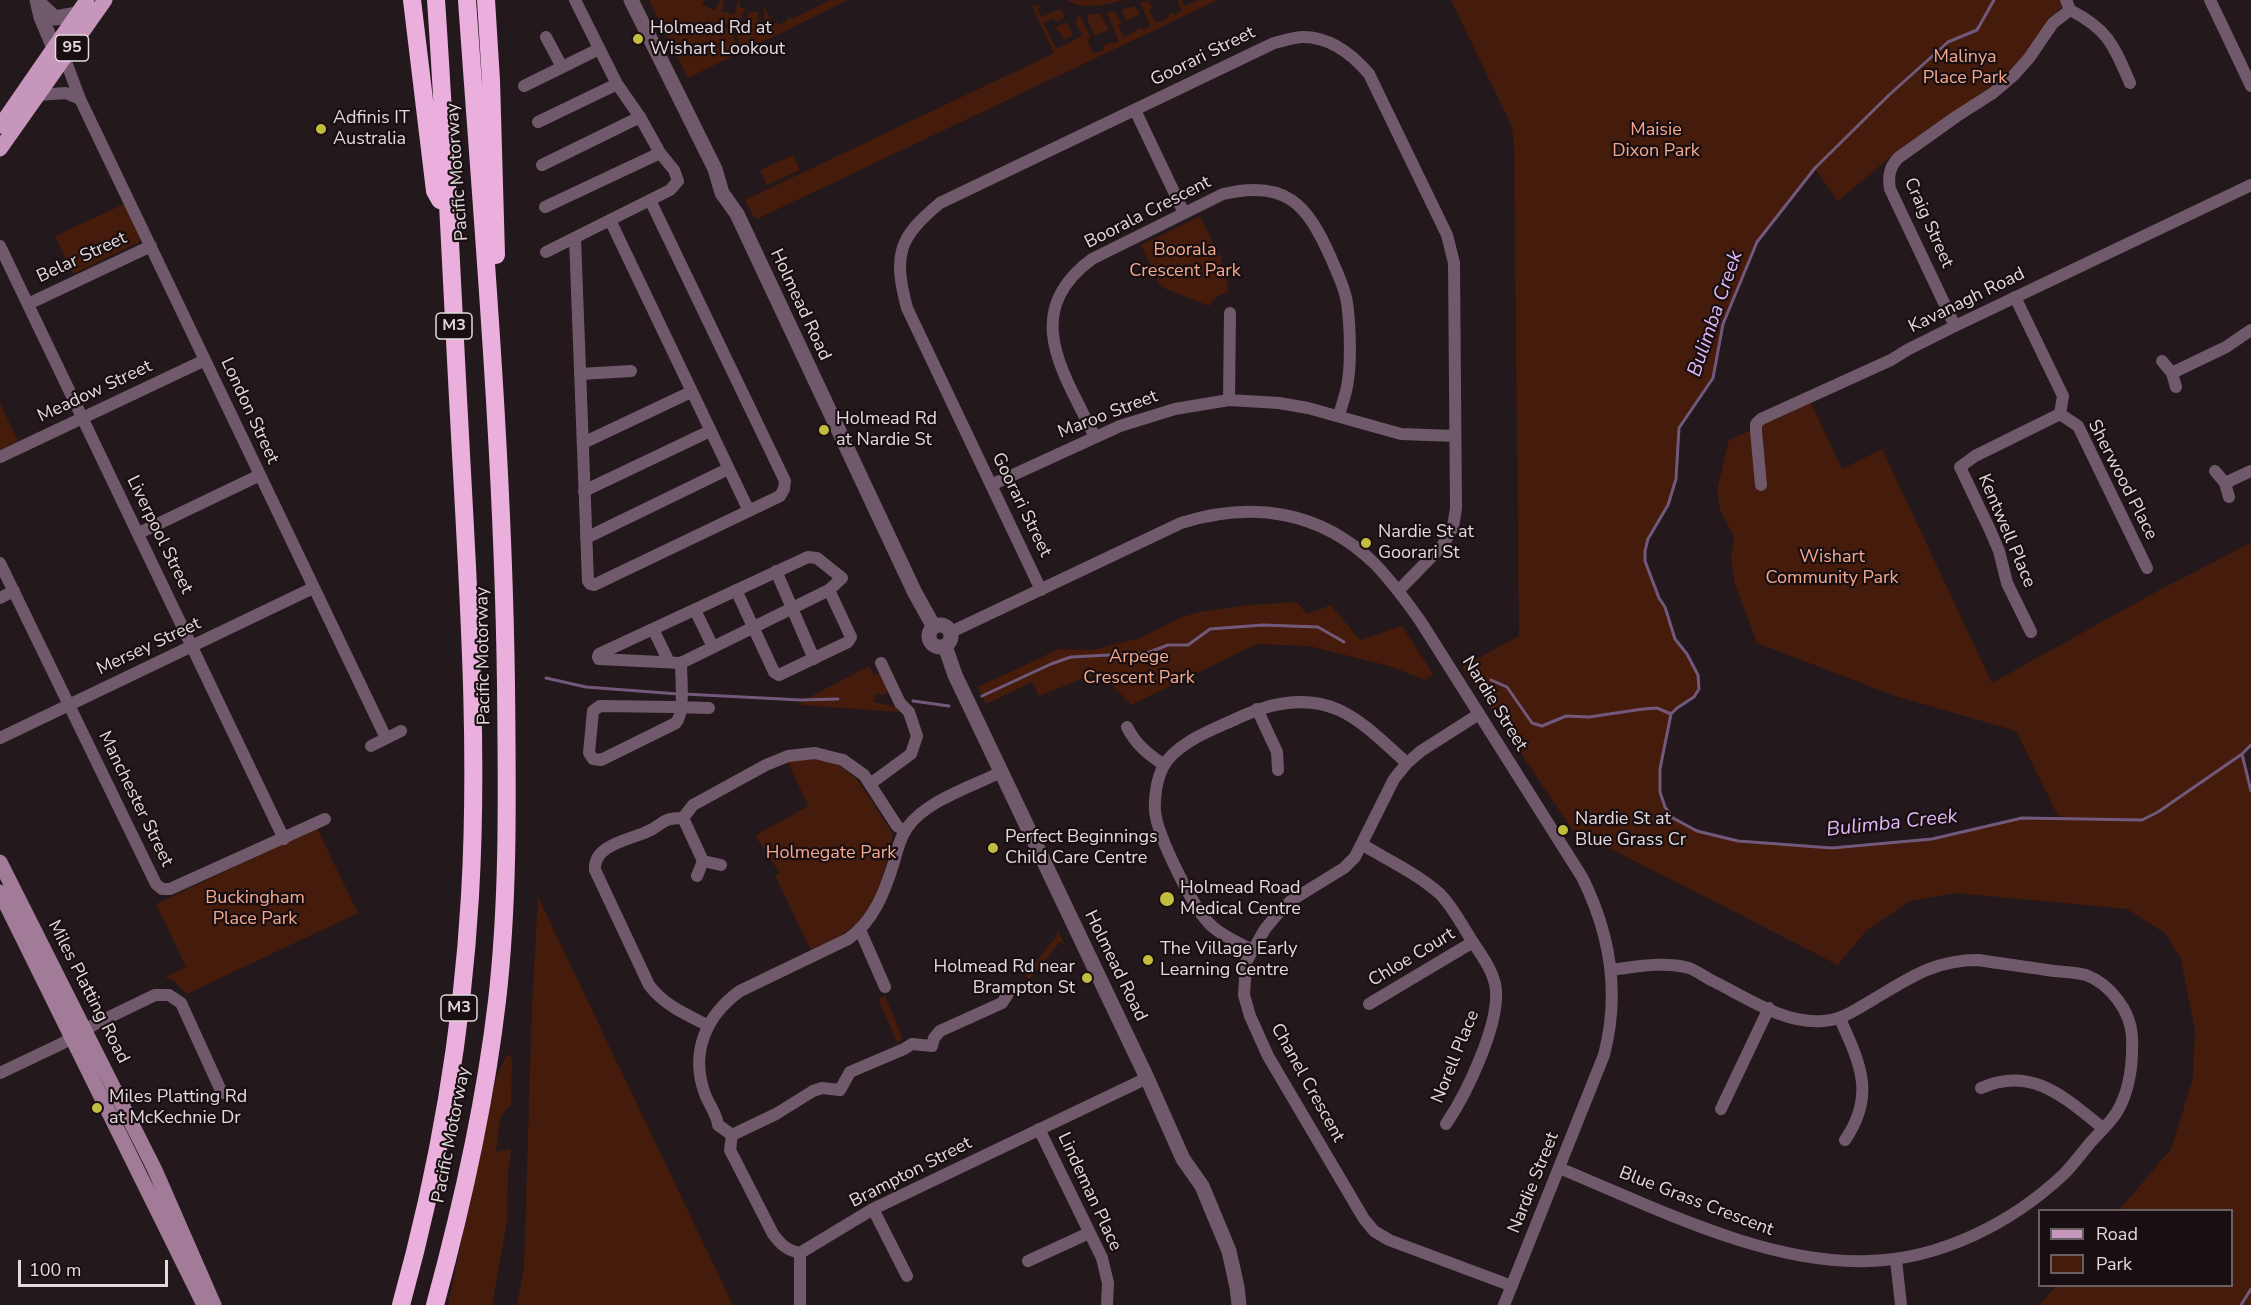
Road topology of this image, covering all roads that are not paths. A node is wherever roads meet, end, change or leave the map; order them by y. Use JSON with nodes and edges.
{"nodes":[{"id":1,"x":87,"y":0,"type":"edge"},
{"id":2,"x":105,"y":0,"type":"edge"},
{"id":3,"x":412,"y":0,"type":"edge"},
{"id":4,"x":435,"y":0,"type":"edge"},
{"id":5,"x":466,"y":0,"type":"edge"},
{"id":6,"x":486,"y":0,"type":"edge"},
{"id":7,"x":575,"y":0,"type":"edge"},
{"id":8,"x":631,"y":0,"type":"edge"},
{"id":9,"x":2210,"y":0,"type":"edge"},
{"id":10,"x":38,"y":2,"type":"edge"},
{"id":11,"x":2068,"y":5,"type":"edge"},
{"id":12,"x":77,"y":14,"type":"junction"},
{"id":13,"x":546,"y":37,"type":"dead end"},
{"id":14,"x":54,"y":48,"type":"junction"},
{"id":15,"x":599,"y":49,"type":"junction"},
{"id":16,"x":65,"y":59,"type":"junction"},
{"id":17,"x":562,"y":67,"type":"junction"},
{"id":18,"x":2130,"y":82,"type":"dead end"},
{"id":19,"x":617,"y":84,"type":"junction"},
{"id":20,"x":524,"y":86,"type":"dead end"},
{"id":21,"x":2251,"y":86,"type":"edge"},
{"id":22,"x":38,"y":95,"type":"junction"},
{"id":23,"x":80,"y":99,"type":"junction"},
{"id":24,"x":1135,"y":110,"type":"junction"},
{"id":25,"x":640,"y":117,"type":"junction"},
{"id":26,"x":538,"y":122,"type":"dead end"},
{"id":27,"x":0,"y":126,"type":"edge"},
{"id":28,"x":0,"y":149,"type":"edge"},
{"id":29,"x":660,"y":153,"type":"junction"},
{"id":30,"x":542,"y":165,"type":"dead end"},
{"id":31,"x":2251,"y":185,"type":"edge"},
{"id":32,"x":650,"y":200,"type":"junction"},
{"id":33,"x":545,"y":207,"type":"dead end"},
{"id":34,"x":1184,"y":213,"type":"junction"},
{"id":35,"x":448,"y":216,"type":"junction"},
{"id":36,"x":610,"y":220,"type":"junction"},
{"id":37,"x":574,"y":238,"type":"junction"},
{"id":38,"x":0,"y":246,"type":"edge"},
{"id":39,"x":151,"y":246,"type":"junction"},
{"id":40,"x":546,"y":252,"type":"dead end"},
{"id":41,"x":2015,"y":297,"type":"junction"},
{"id":42,"x":28,"y":304,"type":"junction"},
{"id":43,"x":1230,"y":313,"type":"dead end"},
{"id":44,"x":1955,"y":326,"type":"junction"},
{"id":45,"x":489,"y":327,"type":"junction"},
{"id":46,"x":2251,"y":330,"type":"edge"},
{"id":47,"x":205,"y":360,"type":"junction"},
{"id":48,"x":2162,"y":361,"type":"dead end"},
{"id":49,"x":631,"y":371,"type":"dead end"},
{"id":50,"x":2172,"y":373,"type":"junction"},
{"id":51,"x":580,"y":374,"type":"junction"},
{"id":52,"x":2176,"y":387,"type":"dead end"},
{"id":53,"x":691,"y":392,"type":"junction"},
{"id":54,"x":1229,"y":400,"type":"junction"},
{"id":55,"x":2060,"y":414,"type":"junction"},
{"id":56,"x":1339,"y":415,"type":"junction"},
{"id":57,"x":83,"y":418,"type":"junction"},
{"id":58,"x":710,"y":431,"type":"junction"},
{"id":59,"x":1455,"y":436,"type":"junction"},
{"id":60,"x":1095,"y":437,"type":"junction"},
{"id":61,"x":583,"y":443,"type":"junction"},
{"id":62,"x":0,"y":457,"type":"edge"},
{"id":63,"x":728,"y":470,"type":"junction"},
{"id":64,"x":2215,"y":471,"type":"dead end"},
{"id":65,"x":2251,"y":471,"type":"edge"},
{"id":66,"x":260,"y":475,"type":"junction"},
{"id":67,"x":2224,"y":483,"type":"junction"},
{"id":68,"x":991,"y":485,"type":"junction"},
{"id":69,"x":1761,"y":485,"type":"dead end"},
{"id":70,"x":584,"y":490,"type":"junction"},
{"id":71,"x":2229,"y":497,"type":"dead end"},
{"id":72,"x":749,"y":511,"type":"junction"},
{"id":73,"x":138,"y":533,"type":"junction"},
{"id":74,"x":586,"y":538,"type":"junction"},
{"id":75,"x":0,"y":563,"type":"edge"},
{"id":76,"x":2146,"y":568,"type":"dead end"},
{"id":77,"x":776,"y":571,"type":"junction"},
{"id":78,"x":313,"y":588,"type":"junction"},
{"id":79,"x":736,"y":590,"type":"junction"},
{"id":80,"x":829,"y":590,"type":"junction"},
{"id":81,"x":1041,"y":590,"type":"junction"},
{"id":82,"x":1399,"y":590,"type":"junction"},
{"id":83,"x":14,"y":591,"type":"junction"},
{"id":84,"x":0,"y":598,"type":"edge"},
{"id":85,"x":792,"y":608,"type":"junction"},
{"id":86,"x":695,"y":610,"type":"junction"},
{"id":87,"x":753,"y":627,"type":"junction"},
{"id":88,"x":653,"y":629,"type":"junction"},
{"id":89,"x":2031,"y":632,"type":"dead end"},
{"id":90,"x":948,"y":639,"type":"junction"},
{"id":91,"x":193,"y":647,"type":"junction"},
{"id":92,"x":713,"y":647,"type":"junction"},
{"id":93,"x":814,"y":659,"type":"junction"},
{"id":94,"x":675,"y":663,"type":"junction"},
{"id":95,"x":881,"y":663,"type":"dead end"},
{"id":96,"x":681,"y":698,"type":"junction"},
{"id":97,"x":69,"y":705,"type":"junction"},
{"id":98,"x":709,"y":708,"type":"dead end"},
{"id":99,"x":1257,"y":709,"type":"junction"},
{"id":100,"x":1479,"y":714,"type":"junction"},
{"id":101,"x":1127,"y":727,"type":"dead end"},
{"id":102,"x":401,"y":731,"type":"dead end"},
{"id":103,"x":0,"y":738,"type":"edge"},
{"id":104,"x":386,"y":738,"type":"junction"},
{"id":105,"x":371,"y":746,"type":"dead end"},
{"id":106,"x":1407,"y":763,"type":"junction"},
{"id":107,"x":1164,"y":765,"type":"junction"},
{"id":108,"x":1278,"y":770,"type":"dead end"},
{"id":109,"x":1001,"y":772,"type":"junction"},
{"id":110,"x":870,"y":784,"type":"junction"},
{"id":111,"x":683,"y":818,"type":"junction"},
{"id":112,"x":325,"y":819,"type":"dead end"},
{"id":113,"x":906,"y":829,"type":"junction"},
{"id":114,"x":284,"y":839,"type":"junction"},
{"id":115,"x":1363,"y":845,"type":"junction"},
{"id":116,"x":704,"y":861,"type":"junction"},
{"id":117,"x":0,"y":862,"type":"edge"},
{"id":118,"x":721,"y":866,"type":"dead end"},
{"id":119,"x":697,"y":876,"type":"dead end"},
{"id":120,"x":0,"y":892,"type":"edge"},
{"id":121,"x":860,"y":930,"type":"junction"},
{"id":122,"x":1473,"y":942,"type":"junction"},
{"id":123,"x":1252,"y":950,"type":"junction"},
{"id":124,"x":1611,"y":970,"type":"junction"},
{"id":125,"x":885,"y":987,"type":"dead end"},
{"id":126,"x":1009,"y":992,"type":"dead end"},
{"id":127,"x":1370,"y":1004,"type":"dead end"},
{"id":128,"x":1768,"y":1008,"type":"junction"},
{"id":129,"x":1840,"y":1018,"type":"junction"},
{"id":130,"x":708,"y":1025,"type":"junction"},
{"id":131,"x":86,"y":1030,"type":"junction"},
{"id":132,"x":71,"y":1038,"type":"junction"},
{"id":133,"x":0,"y":1073,"type":"edge"},
{"id":134,"x":1147,"y":1078,"type":"junction"},
{"id":135,"x":1981,"y":1088,"type":"dead end"},
{"id":136,"x":222,"y":1093,"type":"dead end"},
{"id":137,"x":1721,"y":1109,"type":"dead end"},
{"id":138,"x":1446,"y":1124,"type":"dead end"},
{"id":139,"x":2103,"y":1128,"type":"junction"},
{"id":140,"x":1039,"y":1129,"type":"junction"},
{"id":141,"x":732,"y":1135,"type":"junction"},
{"id":142,"x":1845,"y":1140,"type":"dead end"},
{"id":143,"x":1559,"y":1168,"type":"junction"},
{"id":144,"x":873,"y":1209,"type":"junction"},
{"id":145,"x":1089,"y":1233,"type":"junction"},
{"id":146,"x":800,"y":1253,"type":"junction"},
{"id":147,"x":1896,"y":1260,"type":"junction"},
{"id":148,"x":1028,"y":1261,"type":"dead end"},
{"id":149,"x":907,"y":1276,"type":"dead end"},
{"id":150,"x":1512,"y":1286,"type":"junction"},
{"id":151,"x":204,"y":1305,"type":"edge"},
{"id":152,"x":214,"y":1305,"type":"edge"},
{"id":153,"x":401,"y":1305,"type":"edge"},
{"id":154,"x":435,"y":1305,"type":"edge"},
{"id":155,"x":800,"y":1305,"type":"edge"},
{"id":156,"x":1107,"y":1305,"type":"edge"},
{"id":157,"x":1239,"y":1305,"type":"edge"},
{"id":158,"x":1504,"y":1305,"type":"edge"},
{"id":159,"x":1901,"y":1305,"type":"edge"}],
"edges":[{"from":1,"to":12,"type":"main road","number":"95"},
{"from":2,"to":16,"type":"main road","number":"95"},
{"from":3,"to":35,"type":"highway"},
{"from":4,"to":35,"type":"highway","name":"Pacific Motorway","number":"M3"},
{"from":5,"to":45,"type":"highway","name":"Pacific Motorway","number":"M3"},
{"from":6,"to":45,"type":"highway"},
{"from":7,"to":15,"type":"street"},
{"from":8,"to":90,"type":"street","name":"Holmead Road"},
{"from":9,"to":21,"type":"street"},
{"from":10,"to":12,"type":"street"},
{"from":10,"to":14,"type":"street"},
{"from":11,"to":18,"type":"street"},
{"from":11,"to":44,"type":"street","name":"Craig Street"},
{"from":12,"to":14,"type":"main road","number":"95"},
{"from":13,"to":17,"type":"street"},
{"from":14,"to":27,"type":"main road","number":"95"},
{"from":15,"to":17,"type":"street"},
{"from":15,"to":19,"type":"street"},
{"from":16,"to":22,"type":"main road","number":"95"},
{"from":16,"to":23,"type":"street","name":"London Street"},
{"from":17,"to":20,"type":"street"},
{"from":19,"to":25,"type":"street"},
{"from":19,"to":26,"type":"street"},
{"from":22,"to":23,"type":"street"},
{"from":22,"to":28,"type":"main road","number":"95"},
{"from":23,"to":39,"type":"street","name":"London Street"},
{"from":24,"to":34,"type":"street"},
{"from":24,"to":59,"type":"street","name":"Goorari Street"},
{"from":24,"to":68,"type":"street","name":"Goorari Street"},
{"from":25,"to":29,"type":"street"},
{"from":25,"to":30,"type":"street"},
{"from":29,"to":32,"type":"street"},
{"from":29,"to":33,"type":"street"},
{"from":31,"to":41,"type":"street","name":"Kavanagh Road"},
{"from":32,"to":36,"type":"street"},
{"from":32,"to":72,"type":"street"},
{"from":34,"to":56,"type":"street","name":"Boorala Crescent"},
{"from":34,"to":60,"type":"street","name":"Boorala Crescent"},
{"from":35,"to":153,"type":"highway","name":"Pacific Motorway","number":"M3"},
{"from":36,"to":37,"type":"street"},
{"from":36,"to":53,"type":"street"},
{"from":37,"to":40,"type":"street"},
{"from":37,"to":51,"type":"street"},
{"from":38,"to":42,"type":"street","name":"Liverpool Street"},
{"from":39,"to":42,"type":"street","name":"Belar Street"},
{"from":39,"to":47,"type":"street","name":"London Street"},
{"from":41,"to":44,"type":"street","name":"Kavanagh Road"},
{"from":41,"to":55,"type":"street"},
{"from":42,"to":57,"type":"street","name":"Liverpool Street"},
{"from":43,"to":54,"type":"street"},
{"from":44,"to":69,"type":"street","name":"Kavanagh Road"},
{"from":45,"to":154,"type":"highway","name":"Pacific Motorway","number":"M3"},
{"from":46,"to":50,"type":"street"},
{"from":47,"to":57,"type":"street","name":"Meadow Street"},
{"from":47,"to":66,"type":"street","name":"London Street"},
{"from":48,"to":50,"type":"street"},
{"from":49,"to":51,"type":"street"},
{"from":50,"to":52,"type":"street"},
{"from":51,"to":61,"type":"street"},
{"from":53,"to":58,"type":"street"},
{"from":53,"to":61,"type":"street"},
{"from":54,"to":56,"type":"street","name":"Maroo Street"},
{"from":54,"to":60,"type":"street","name":"Maroo Street"},
{"from":55,"to":76,"type":"street","name":"Sherwood Place"},
{"from":55,"to":89,"type":"street","name":"Kentwell Place"},
{"from":56,"to":59,"type":"street","name":"Maroo Street"},
{"from":57,"to":62,"type":"street","name":"Meadow Street"},
{"from":57,"to":73,"type":"street","name":"Liverpool Street"},
{"from":58,"to":63,"type":"street"},
{"from":58,"to":70,"type":"street"},
{"from":59,"to":82,"type":"street","name":"Goorari Street"},
{"from":60,"to":68,"type":"street","name":"Maroo Street"},
{"from":61,"to":70,"type":"street"},
{"from":63,"to":72,"type":"street"},
{"from":63,"to":74,"type":"street"},
{"from":64,"to":67,"type":"street"},
{"from":65,"to":67,"type":"street"},
{"from":66,"to":73,"type":"street"},
{"from":66,"to":78,"type":"street","name":"London Street"},
{"from":67,"to":71,"type":"street"},
{"from":68,"to":81,"type":"street","name":"Goorari Street"},
{"from":70,"to":74,"type":"street"},
{"from":72,"to":74,"type":"street"},
{"from":73,"to":91,"type":"street","name":"Liverpool Street"},
{"from":75,"to":83,"type":"street","name":"Manchester Street"},
{"from":77,"to":79,"type":"street"},
{"from":77,"to":80,"type":"street"},
{"from":77,"to":85,"type":"street"},
{"from":78,"to":91,"type":"street","name":"Mersey Street"},
{"from":78,"to":104,"type":"street","name":"London Street"},
{"from":79,"to":86,"type":"street"},
{"from":79,"to":87,"type":"street"},
{"from":80,"to":85,"type":"street"},
{"from":80,"to":93,"type":"street"},
{"from":81,"to":82,"type":"street","name":"Nardie Street"},
{"from":81,"to":90,"type":"street","name":"Nardie Street"},
{"from":82,"to":100,"type":"street","name":"Nardie Street"},
{"from":83,"to":84,"type":"street"},
{"from":83,"to":97,"type":"street","name":"Manchester Street"},
{"from":85,"to":87,"type":"street"},
{"from":85,"to":93,"type":"street"},
{"from":86,"to":88,"type":"street"},
{"from":86,"to":92,"type":"street"},
{"from":87,"to":92,"type":"street"},
{"from":87,"to":93,"type":"street"},
{"from":88,"to":94,"type":"street"},
{"from":88,"to":94,"type":"street"},
{"from":90,"to":109,"type":"street","name":"Holmead Road"},
{"from":91,"to":97,"type":"street","name":"Mersey Street"},
{"from":91,"to":114,"type":"street","name":"Liverpool Street"},
{"from":92,"to":94,"type":"street"},
{"from":94,"to":96,"type":"street"},
{"from":95,"to":110,"type":"street"},
{"from":96,"to":96,"type":"street"},
{"from":96,"to":98,"type":"street"},
{"from":97,"to":103,"type":"street","name":"Mersey Street"},
{"from":97,"to":114,"type":"street","name":"Manchester Street"},
{"from":99,"to":106,"type":"street"},
{"from":99,"to":107,"type":"street"},
{"from":99,"to":108,"type":"street"},
{"from":100,"to":106,"type":"street","name":"Chanel Crescent"},
{"from":100,"to":124,"type":"street","name":"Nardie Street"},
{"from":101,"to":107,"type":"street"},
{"from":102,"to":104,"type":"street"},
{"from":104,"to":105,"type":"street"},
{"from":106,"to":115,"type":"street","name":"Chanel Crescent"},
{"from":107,"to":123,"type":"street"},
{"from":109,"to":113,"type":"street"},
{"from":109,"to":134,"type":"street","name":"Holmead Road"},
{"from":110,"to":111,"type":"street"},
{"from":110,"to":113,"type":"street"},
{"from":111,"to":116,"type":"street"},
{"from":111,"to":130,"type":"street"},
{"from":112,"to":114,"type":"street","name":"Manchester Street"},
{"from":113,"to":121,"type":"street"},
{"from":115,"to":122,"type":"street","name":"Norell Place"},
{"from":115,"to":123,"type":"street","name":"Chanel Crescent"},
{"from":116,"to":118,"type":"street"},
{"from":116,"to":119,"type":"street"},
{"from":117,"to":131,"type":"main road","name":"Miles Platting Road"},
{"from":120,"to":132,"type":"main road","name":"Miles Platting Road"},
{"from":121,"to":125,"type":"street"},
{"from":121,"to":130,"type":"street"},
{"from":122,"to":127,"type":"street","name":"Chloe Court"},
{"from":122,"to":138,"type":"street","name":"Norell Place"},
{"from":123,"to":150,"type":"street","name":"Chanel Crescent"},
{"from":124,"to":128,"type":"street","name":"Blue Grass Crescent"},
{"from":124,"to":143,"type":"street","name":"Nardie Street"},
{"from":126,"to":141,"type":"street"},
{"from":128,"to":129,"type":"street","name":"Blue Grass Crescent"},
{"from":128,"to":137,"type":"street"},
{"from":129,"to":139,"type":"street","name":"Blue Grass Crescent"},
{"from":129,"to":142,"type":"street"},
{"from":130,"to":141,"type":"street"},
{"from":131,"to":132,"type":"street"},
{"from":131,"to":136,"type":"street"},
{"from":131,"to":152,"type":"main road","name":"Miles Platting Road"},
{"from":132,"to":133,"type":"street"},
{"from":132,"to":151,"type":"main road","name":"Miles Platting Road"},
{"from":134,"to":140,"type":"street","name":"Brampton Street"},
{"from":134,"to":157,"type":"street","name":"Holmead Road"},
{"from":135,"to":139,"type":"street"},
{"from":139,"to":147,"type":"street","name":"Blue Grass Crescent"},
{"from":140,"to":144,"type":"street","name":"Brampton Street"},
{"from":140,"to":145,"type":"street","name":"Lindeman Place"},
{"from":141,"to":146,"type":"street"},
{"from":143,"to":147,"type":"street","name":"Blue Grass Crescent"},
{"from":143,"to":150,"type":"street","name":"Nardie Street"},
{"from":144,"to":146,"type":"street","name":"Brampton Street"},
{"from":144,"to":149,"type":"street"},
{"from":145,"to":148,"type":"street"},
{"from":145,"to":156,"type":"street","name":"Lindeman Place"},
{"from":146,"to":155,"type":"street"},
{"from":147,"to":159,"type":"street"},
{"from":150,"to":158,"type":"street","name":"Nardie Street"}]}
